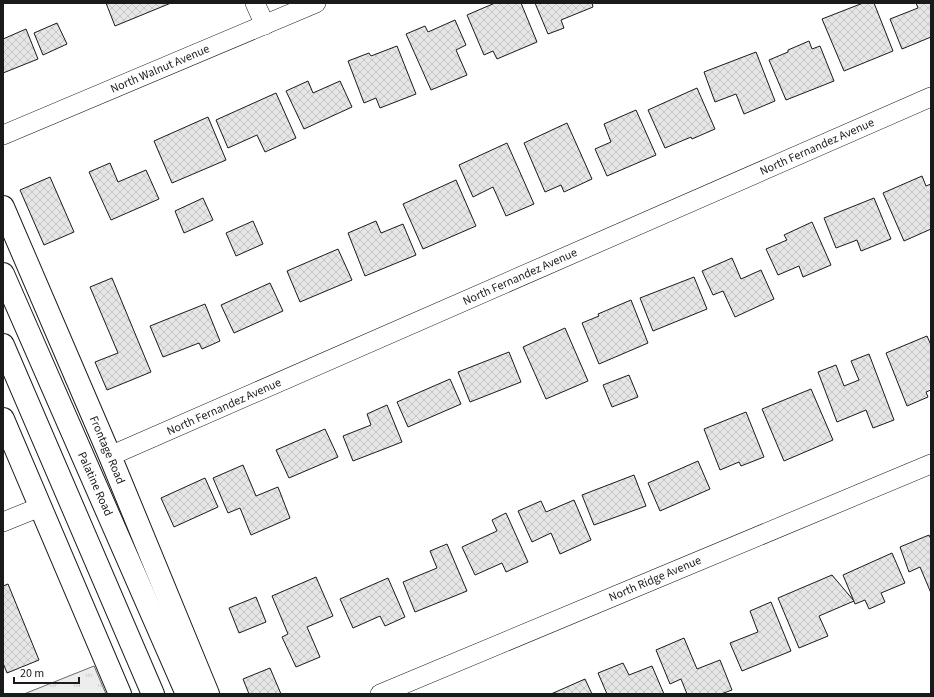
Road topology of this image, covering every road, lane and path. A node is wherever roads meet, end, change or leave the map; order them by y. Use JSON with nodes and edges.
{"nodes":[{"id":1,"x":255,"y":3,"type":"edge"},
{"id":2,"x":316,"y":3,"type":"edge"},
{"id":3,"x":265,"y":25,"type":"junction"},
{"id":4,"x":931,"y":97,"type":"edge"},
{"id":5,"x":3,"y":135,"type":"edge"},
{"id":6,"x":3,"y":207,"type":"edge"},
{"id":7,"x":3,"y":274,"type":"edge"},
{"id":8,"x":3,"y":345,"type":"edge"},
{"id":9,"x":3,"y":420,"type":"edge"},
{"id":10,"x":110,"y":456,"type":"junction"},
{"id":11,"x":931,"y":464,"type":"edge"},
{"id":12,"x":40,"y":507,"type":"junction"},
{"id":13,"x":3,"y":522,"type":"edge"},
{"id":14,"x":120,"y":694,"type":"edge"},
{"id":15,"x":153,"y":694,"type":"edge"},
{"id":16,"x":187,"y":694,"type":"edge"},
{"id":17,"x":208,"y":694,"type":"edge"},
{"id":18,"x":380,"y":694,"type":"edge"}],
"edges":[{"from":1,"to":3,"type":"street"},
{"from":2,"to":3,"type":"street","name":"North Walnut Avenue"},
{"from":3,"to":5,"type":"street","name":"North Walnut Avenue"},
{"from":4,"to":10,"type":"street","name":"North Fernandez Avenue"},
{"from":6,"to":10,"type":"main road","name":"Frontage Road"},
{"from":7,"to":16,"type":"main road","name":"Palatine Road"},
{"from":8,"to":15,"type":"main road"},
{"from":9,"to":12,"type":"main road"},
{"from":10,"to":17,"type":"main road","name":"Frontage Road"},
{"from":11,"to":18,"type":"street","name":"North Ridge Avenue"},
{"from":12,"to":13,"type":"street"},
{"from":12,"to":14,"type":"main road"}]}
